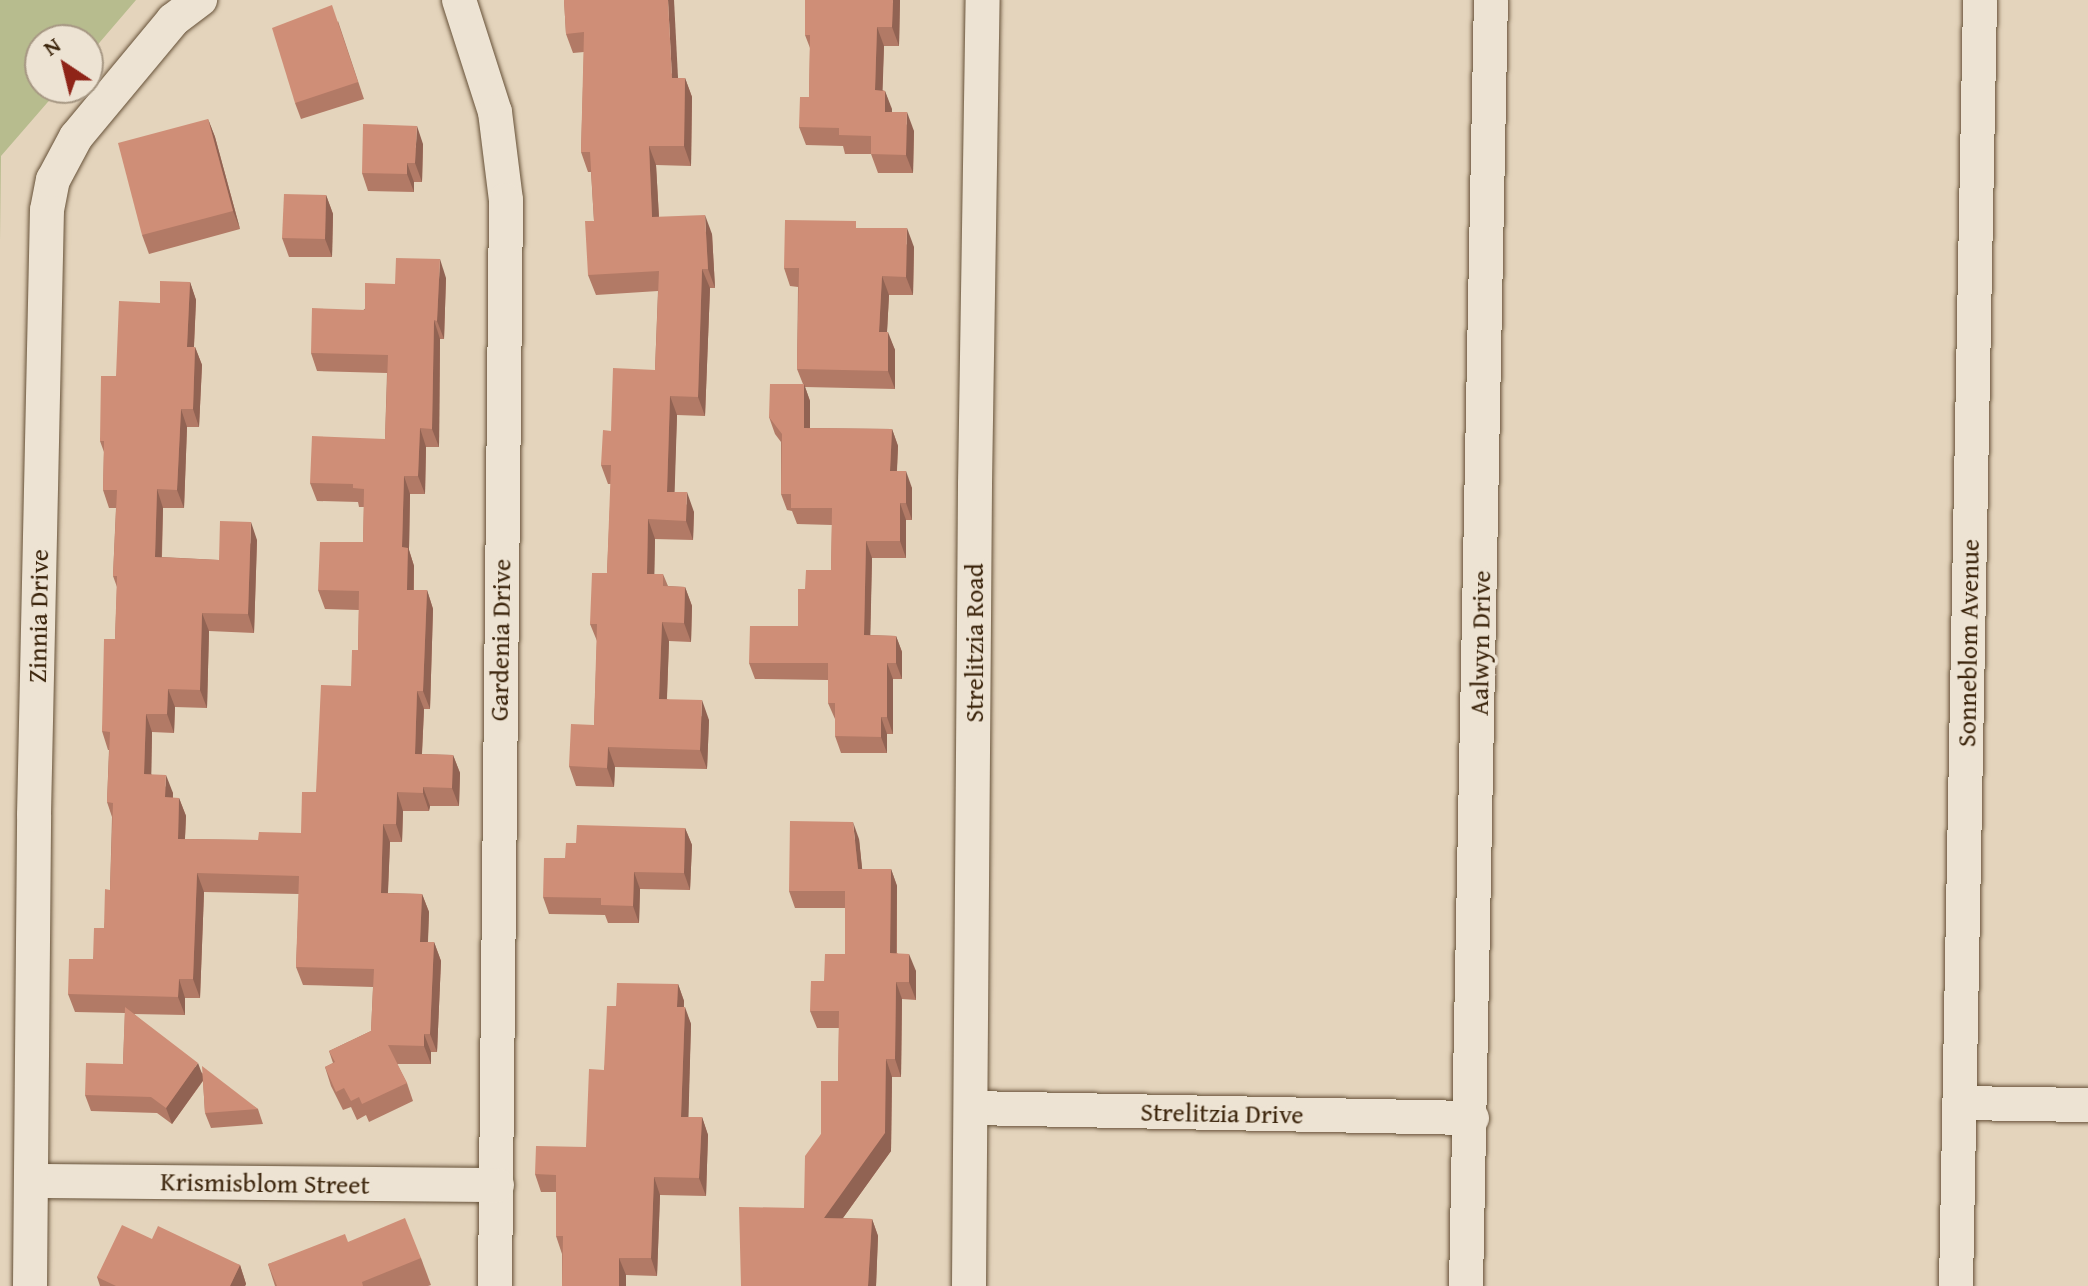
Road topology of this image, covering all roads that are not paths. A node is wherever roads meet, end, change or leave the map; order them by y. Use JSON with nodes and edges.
{"nodes":[{"id":1,"x":200,"y":0,"type":"edge"},
{"id":2,"x":459,"y":0,"type":"edge"},
{"id":3,"x":983,"y":0,"type":"edge"},
{"id":4,"x":1491,"y":0,"type":"edge"},
{"id":5,"x":1980,"y":0,"type":"edge"},
{"id":6,"x":1960,"y":1103,"type":"junction"},
{"id":7,"x":2088,"y":1105,"type":"edge"},
{"id":8,"x":972,"y":1108,"type":"junction"},
{"id":9,"x":1472,"y":1118,"type":"junction"},
{"id":10,"x":33,"y":1181,"type":"junction"},
{"id":11,"x":497,"y":1185,"type":"junction"},
{"id":12,"x":30,"y":1286,"type":"edge"},
{"id":13,"x":495,"y":1286,"type":"edge"},
{"id":14,"x":969,"y":1286,"type":"edge"},
{"id":15,"x":1466,"y":1286,"type":"edge"},
{"id":16,"x":1956,"y":1286,"type":"edge"}],
"edges":[{"from":1,"to":10,"type":"street","name":"Zinnia Drive"},
{"from":2,"to":11,"type":"street","name":"Gardenia Drive"},
{"from":3,"to":8,"type":"street","name":"Strelitzia Road"},
{"from":4,"to":9,"type":"street","name":"Aalwyn Drive"},
{"from":5,"to":6,"type":"street","name":"Sonneblom Avenue"},
{"from":6,"to":7,"type":"street"},
{"from":6,"to":16,"type":"street","name":"Sonneblom Avenue"},
{"from":8,"to":9,"type":"street","name":"Strelitzia Drive"},
{"from":8,"to":14,"type":"street","name":"Strelitzia Road"},
{"from":9,"to":15,"type":"street","name":"Aalwyn Drive"},
{"from":10,"to":11,"type":"street","name":"Krismisblom Street"},
{"from":10,"to":12,"type":"street","name":"Zinnia Drive"},
{"from":11,"to":13,"type":"street","name":"Gardenia Drive"}]}
